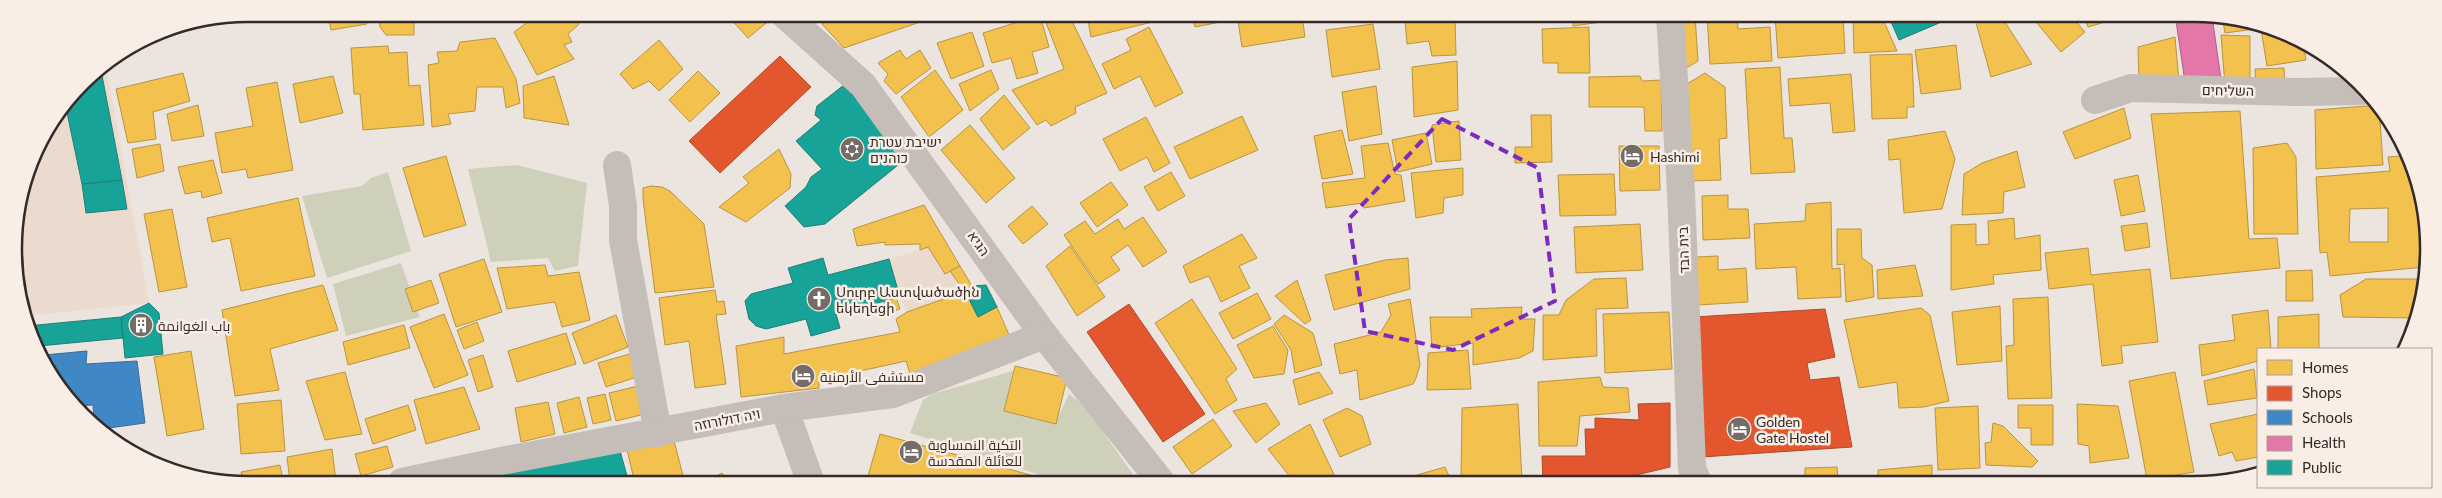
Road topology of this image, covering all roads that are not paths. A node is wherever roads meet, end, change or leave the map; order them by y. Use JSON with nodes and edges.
{"nodes":[{"id":1,"x":793,"y":22,"type":"edge"},
{"id":2,"x":1670,"y":22,"type":"edge"},
{"id":3,"x":2355,"y":91,"type":"edge"},
{"id":4,"x":2095,"y":100,"type":"dead end"},
{"id":5,"x":617,"y":165,"type":"dead end"},
{"id":6,"x":1044,"y":335,"type":"junction"},
{"id":7,"x":784,"y":408,"type":"junction"},
{"id":8,"x":658,"y":432,"type":"junction"},
{"id":9,"x":430,"y":476,"type":"edge"},
{"id":10,"x":808,"y":476,"type":"edge"},
{"id":11,"x":1156,"y":476,"type":"edge"},
{"id":12,"x":1688,"y":476,"type":"edge"}],
"edges":[{"from":1,"to":6,"type":"street","name":"הגיא"},
{"from":2,"to":12,"type":"street","name":"בית הבד"},
{"from":3,"to":4,"type":"street","name":"השליחים"},
{"from":5,"to":8,"type":"street"},
{"from":6,"to":7,"type":"street","name":"ויה דולורוזה"},
{"from":6,"to":11,"type":"street","name":"הגיא"},
{"from":7,"to":8,"type":"street","name":"ויה דולורוזה"},
{"from":7,"to":10,"type":"street"},
{"from":8,"to":9,"type":"street","name":"ויה דולורוזה"}]}
